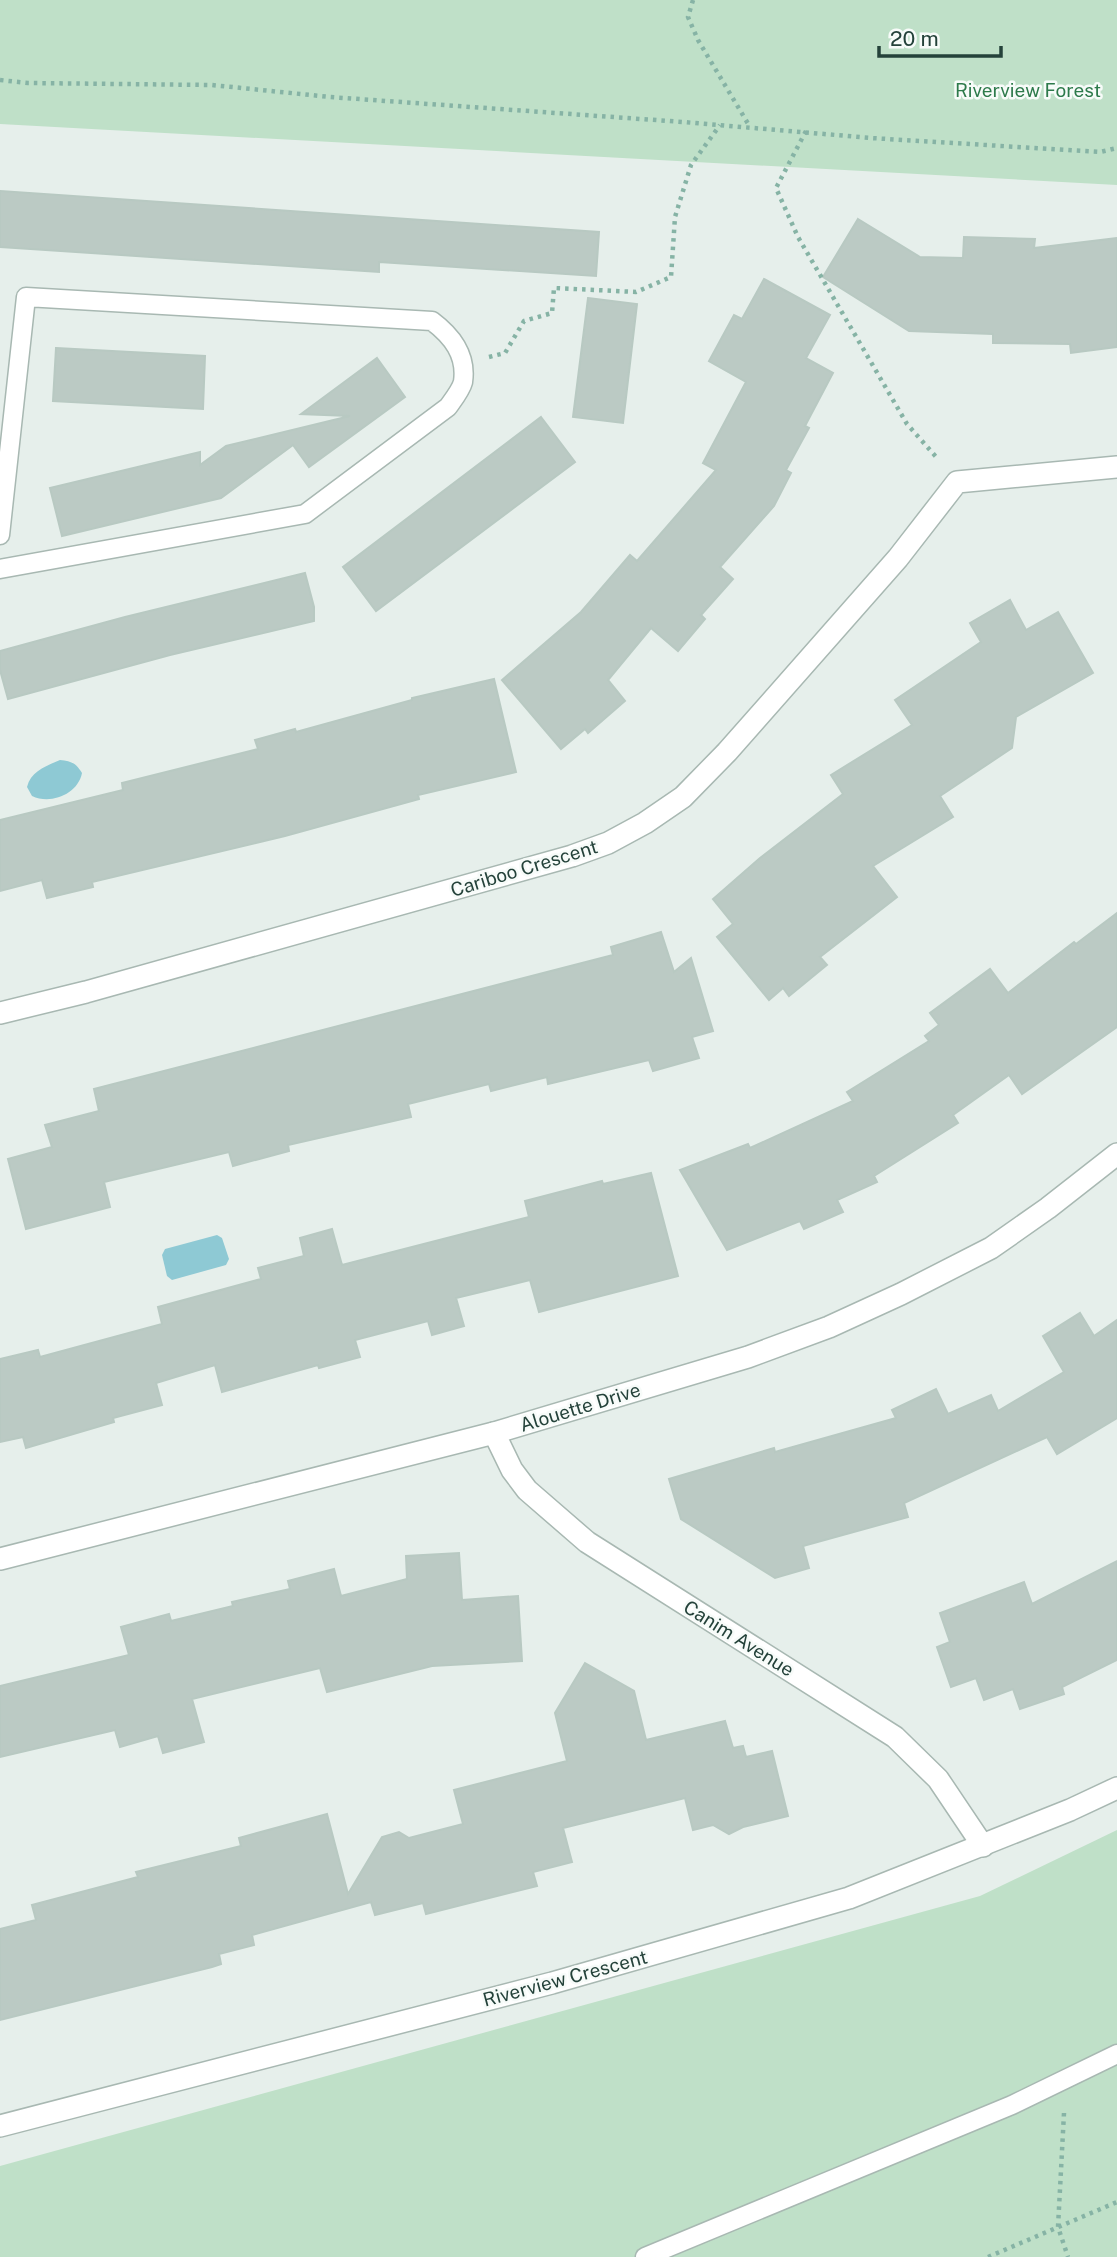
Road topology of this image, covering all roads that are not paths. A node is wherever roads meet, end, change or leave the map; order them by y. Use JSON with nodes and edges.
{"nodes":[{"id":1,"x":1117,"y":467,"type":"edge"},
{"id":2,"x":0,"y":535,"type":"edge"},
{"id":3,"x":0,"y":569,"type":"edge"},
{"id":4,"x":0,"y":1013,"type":"edge"},
{"id":5,"x":1117,"y":1154,"type":"edge"},
{"id":6,"x":494,"y":1433,"type":"junction"},
{"id":7,"x":0,"y":1559,"type":"edge"},
{"id":8,"x":1117,"y":1788,"type":"edge"},
{"id":9,"x":983,"y":1846,"type":"junction"},
{"id":10,"x":1117,"y":2054,"type":"edge"},
{"id":11,"x":0,"y":2126,"type":"edge"},
{"id":12,"x":645,"y":2257,"type":"edge"}],
"edges":[{"from":1,"to":4,"type":"street","name":"Cariboo Crescent"},
{"from":2,"to":3,"type":"lane"},
{"from":5,"to":6,"type":"street","name":"Alouette Drive"},
{"from":6,"to":7,"type":"street","name":"Alouette Drive"},
{"from":6,"to":9,"type":"street","name":"Canim Avenue"},
{"from":8,"to":9,"type":"street","name":"Riverview Crescent"},
{"from":9,"to":11,"type":"street","name":"Riverview Crescent"},
{"from":10,"to":12,"type":"lane"}]}
